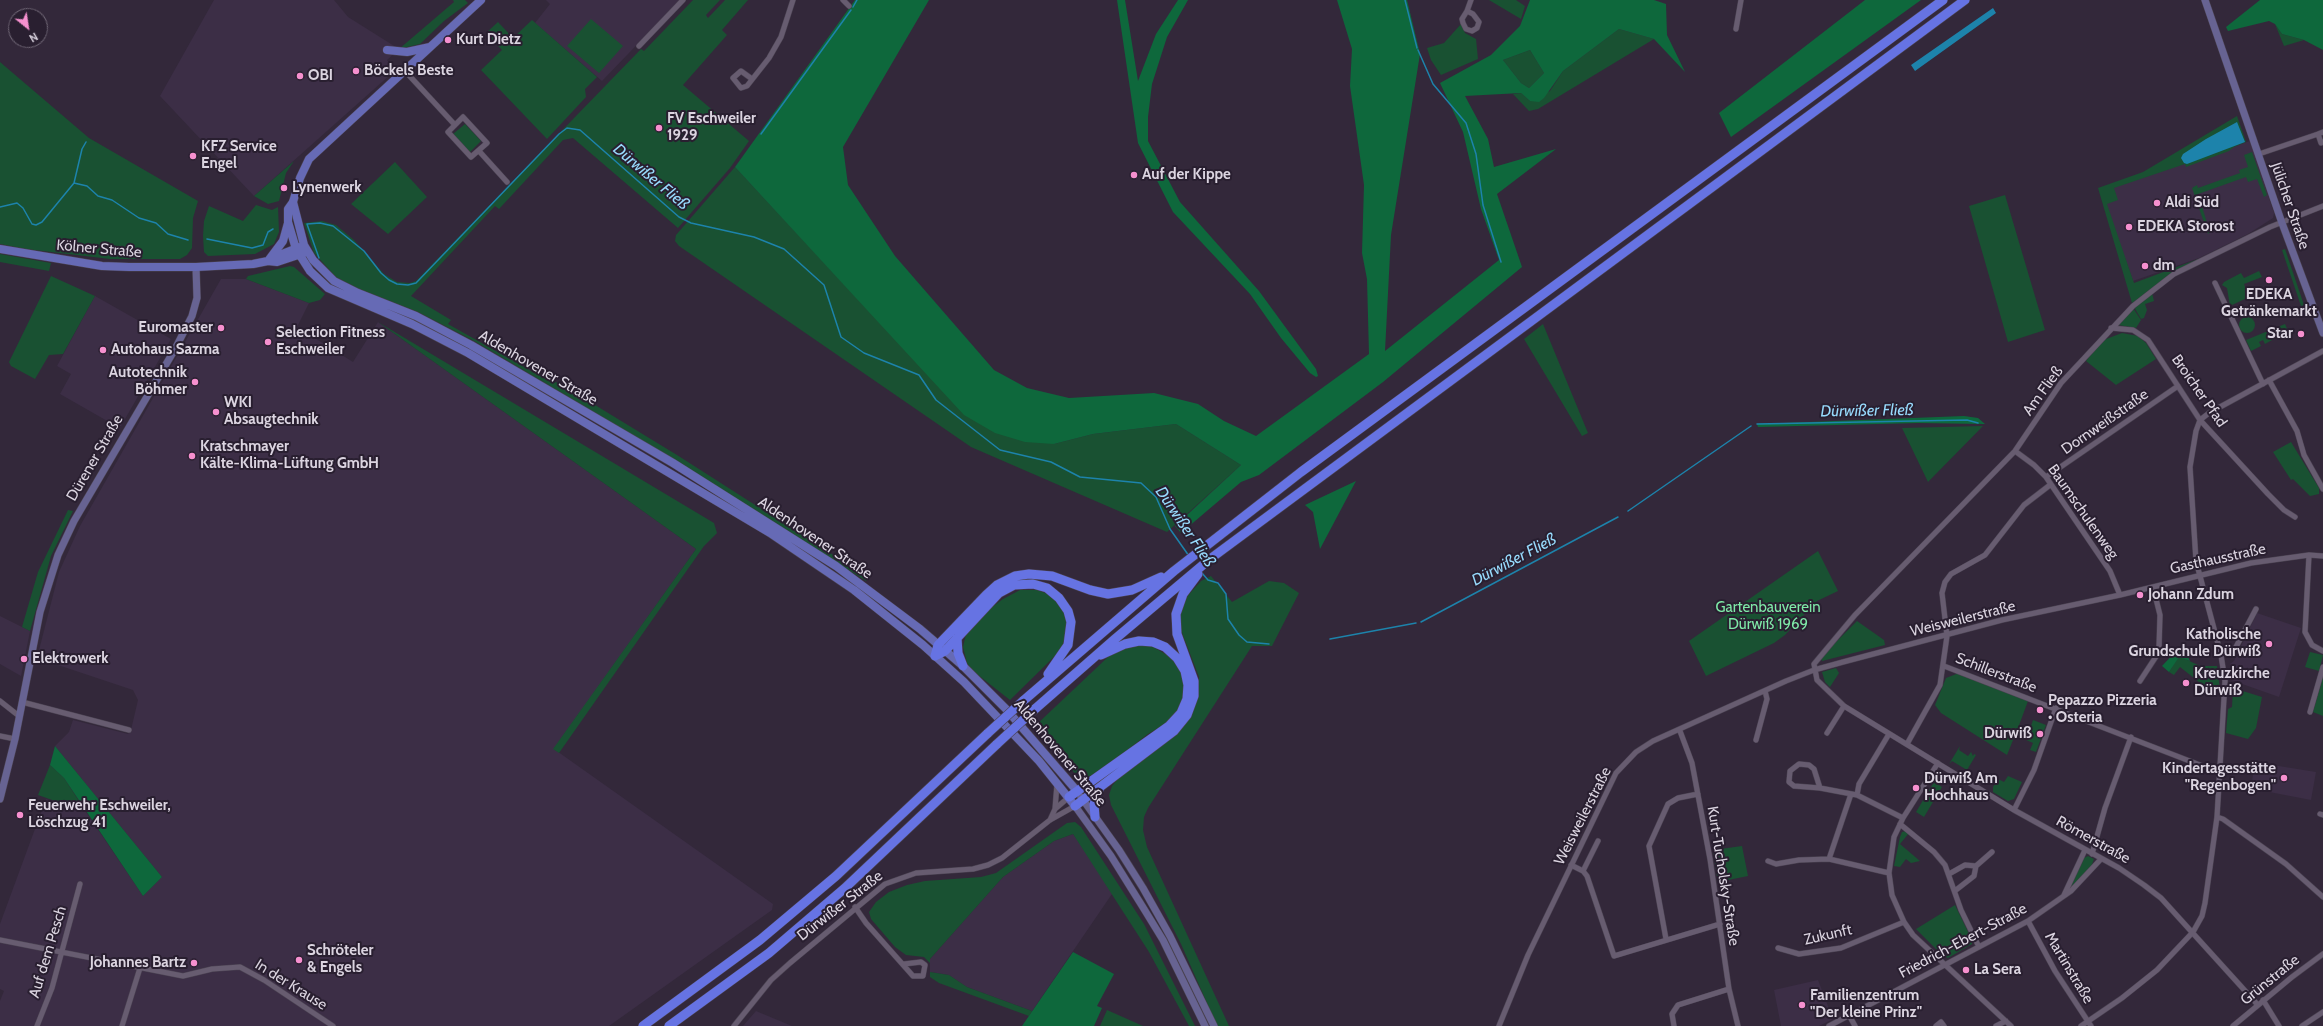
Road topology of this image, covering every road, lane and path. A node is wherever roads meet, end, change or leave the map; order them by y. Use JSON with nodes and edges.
{"nodes":[{"id":1,"x":481,"y":0,"type":"edge"},
{"id":2,"x":683,"y":0,"type":"edge"},
{"id":3,"x":794,"y":0,"type":"edge"},
{"id":4,"x":843,"y":0,"type":"edge"},
{"id":5,"x":1471,"y":0,"type":"edge"},
{"id":6,"x":1741,"y":0,"type":"edge"},
{"id":7,"x":1943,"y":0,"type":"edge"},
{"id":8,"x":1965,"y":0,"type":"edge"},
{"id":9,"x":2205,"y":0,"type":"edge"},
{"id":10,"x":849,"y":6,"type":"dead end"},
{"id":11,"x":1467,"y":10,"type":"dead end"},
{"id":12,"x":1736,"y":28,"type":"dead end"},
{"id":13,"x":639,"y":46,"type":"dead end"},
{"id":14,"x":430,"y":47,"type":"junction"},
{"id":15,"x":387,"y":50,"type":"dead end"},
{"id":16,"x":405,"y":71,"type":"junction"},
{"id":17,"x":752,"y":79,"type":"dead end"},
{"id":18,"x":455,"y":126,"type":"junction"},
{"id":19,"x":2320,"y":133,"type":"edge"},
{"id":20,"x":2323,"y":142,"type":"edge"},
{"id":21,"x":479,"y":151,"type":"junction"},
{"id":22,"x":2259,"y":154,"type":"junction"},
{"id":23,"x":508,"y":182,"type":"dead end"},
{"id":24,"x":293,"y":202,"type":"junction"},
{"id":25,"x":2323,"y":206,"type":"edge"},
{"id":26,"x":288,"y":222,"type":"junction"},
{"id":27,"x":2282,"y":223,"type":"junction"},
{"id":28,"x":306,"y":248,"type":"junction"},
{"id":29,"x":0,"y":249,"type":"edge"},
{"id":30,"x":298,"y":252,"type":"junction"},
{"id":31,"x":268,"y":261,"type":"junction"},
{"id":32,"x":196,"y":267,"type":"junction"},
{"id":33,"x":2215,"y":283,"type":"dead end"},
{"id":34,"x":2111,"y":328,"type":"junction"},
{"id":35,"x":2323,"y":333,"type":"edge"},
{"id":36,"x":2323,"y":351,"type":"edge"},
{"id":37,"x":2269,"y":380,"type":"junction"},
{"id":38,"x":2263,"y":384,"type":"junction"},
{"id":39,"x":2178,"y":386,"type":"junction"},
{"id":40,"x":2200,"y":420,"type":"junction"},
{"id":41,"x":2015,"y":451,"type":"junction"},
{"id":42,"x":2046,"y":478,"type":"junction"},
{"id":43,"x":2050,"y":485,"type":"junction"},
{"id":44,"x":2323,"y":489,"type":"edge"},
{"id":45,"x":2295,"y":517,"type":"dead end"},
{"id":46,"x":2309,"y":555,"type":"junction"},
{"id":47,"x":2323,"y":556,"type":"edge"},
{"id":48,"x":1174,"y":571,"type":"junction"},
{"id":49,"x":2199,"y":575,"type":"junction"},
{"id":50,"x":1192,"y":578,"type":"junction"},
{"id":51,"x":2153,"y":587,"type":"junction"},
{"id":52,"x":2120,"y":595,"type":"junction"},
{"id":53,"x":2256,"y":609,"type":"dead end"},
{"id":54,"x":1947,"y":636,"type":"junction"},
{"id":55,"x":957,"y":638,"type":"junction"},
{"id":56,"x":942,"y":648,"type":"junction"},
{"id":57,"x":2323,"y":651,"type":"edge"},
{"id":58,"x":2222,"y":655,"type":"junction"},
{"id":59,"x":935,"y":656,"type":"junction"},
{"id":60,"x":1091,"y":659,"type":"junction"},
{"id":61,"x":963,"y":666,"type":"junction"},
{"id":62,"x":1944,"y":666,"type":"junction"},
{"id":63,"x":2323,"y":667,"type":"edge"},
{"id":64,"x":1814,"y":670,"type":"junction"},
{"id":65,"x":2140,"y":681,"type":"dead end"},
{"id":66,"x":1038,"y":688,"type":"junction"},
{"id":67,"x":1765,"y":691,"type":"junction"},
{"id":68,"x":0,"y":701,"type":"edge"},
{"id":69,"x":22,"y":702,"type":"junction"},
{"id":70,"x":1844,"y":706,"type":"junction"},
{"id":71,"x":2056,"y":708,"type":"junction"},
{"id":72,"x":2310,"y":712,"type":"dead end"},
{"id":73,"x":20,"y":716,"type":"junction"},
{"id":74,"x":129,"y":730,"type":"dead end"},
{"id":75,"x":1680,"y":731,"type":"junction"},
{"id":76,"x":1827,"y":733,"type":"dead end"},
{"id":77,"x":1888,"y":734,"type":"junction"},
{"id":78,"x":0,"y":736,"type":"edge"},
{"id":79,"x":2131,"y":737,"type":"junction"},
{"id":80,"x":15,"y":740,"type":"junction"},
{"id":81,"x":1756,"y":740,"type":"dead end"},
{"id":82,"x":1907,"y":744,"type":"junction"},
{"id":83,"x":1938,"y":764,"type":"junction"},
{"id":84,"x":2218,"y":772,"type":"junction"},
{"id":85,"x":1057,"y":781,"type":"junction"},
{"id":86,"x":1100,"y":788,"type":"junction"},
{"id":87,"x":1820,"y":788,"type":"junction"},
{"id":88,"x":1077,"y":791,"type":"junction"},
{"id":89,"x":1698,"y":794,"type":"junction"},
{"id":90,"x":1851,"y":794,"type":"junction"},
{"id":91,"x":1857,"y":795,"type":"junction"},
{"id":92,"x":1069,"y":797,"type":"junction"},
{"id":93,"x":0,"y":799,"type":"edge"},
{"id":94,"x":1083,"y":800,"type":"junction"},
{"id":95,"x":1075,"y":806,"type":"junction"},
{"id":96,"x":1056,"y":809,"type":"junction"},
{"id":97,"x":2014,"y":810,"type":"junction"},
{"id":98,"x":1095,"y":817,"type":"junction"},
{"id":99,"x":2216,"y":817,"type":"junction"},
{"id":100,"x":1903,"y":818,"type":"junction"},
{"id":101,"x":1050,"y":820,"type":"junction"},
{"id":102,"x":1900,"y":824,"type":"junction"},
{"id":103,"x":1598,"y":842,"type":"dead end"},
{"id":104,"x":2085,"y":850,"type":"junction"},
{"id":105,"x":1992,"y":852,"type":"dead end"},
{"id":106,"x":2092,"y":854,"type":"junction"},
{"id":107,"x":1829,"y":859,"type":"junction"},
{"id":108,"x":2101,"y":859,"type":"junction"},
{"id":109,"x":1768,"y":861,"type":"dead end"},
{"id":110,"x":1571,"y":865,"type":"junction"},
{"id":111,"x":1976,"y":866,"type":"junction"},
{"id":112,"x":1583,"y":871,"type":"junction"},
{"id":113,"x":1889,"y":873,"type":"junction"},
{"id":114,"x":1949,"y":874,"type":"junction"},
{"id":115,"x":80,"y":884,"type":"dead end"},
{"id":116,"x":1956,"y":890,"type":"junction"},
{"id":117,"x":2064,"y":895,"type":"junction"},
{"id":118,"x":2323,"y":896,"type":"edge"},
{"id":119,"x":855,"y":907,"type":"junction"},
{"id":120,"x":2028,"y":921,"type":"junction"},
{"id":121,"x":1904,"y":922,"type":"junction"},
{"id":122,"x":1720,"y":924,"type":"junction"},
{"id":123,"x":2193,"y":932,"type":"junction"},
{"id":124,"x":1666,"y":939,"type":"junction"},
{"id":125,"x":0,"y":940,"type":"edge"},
{"id":126,"x":1979,"y":947,"type":"junction"},
{"id":127,"x":1778,"y":948,"type":"dead end"},
{"id":128,"x":62,"y":952,"type":"junction"},
{"id":129,"x":2323,"y":954,"type":"edge"},
{"id":130,"x":904,"y":964,"type":"dead end"},
{"id":131,"x":1945,"y":965,"type":"junction"},
{"id":132,"x":140,"y":968,"type":"junction"},
{"id":133,"x":1729,"y":989,"type":"junction"},
{"id":134,"x":2263,"y":1000,"type":"junction"},
{"id":135,"x":2257,"y":1004,"type":"junction"},
{"id":136,"x":2323,"y":1012,"type":"edge"},
{"id":137,"x":1850,"y":1015,"type":"junction"},
{"id":138,"x":2006,"y":1021,"type":"junction"},
{"id":139,"x":2089,"y":1024,"type":"edge"},
{"id":140,"x":37,"y":1026,"type":"edge"},
{"id":141,"x":122,"y":1026,"type":"edge"},
{"id":142,"x":333,"y":1026,"type":"edge"},
{"id":143,"x":643,"y":1026,"type":"edge"},
{"id":144,"x":669,"y":1026,"type":"edge"},
{"id":145,"x":734,"y":1026,"type":"edge"},
{"id":146,"x":1205,"y":1026,"type":"edge"},
{"id":147,"x":1214,"y":1026,"type":"edge"},
{"id":148,"x":1499,"y":1026,"type":"edge"},
{"id":149,"x":1674,"y":1026,"type":"edge"},
{"id":150,"x":1738,"y":1026,"type":"edge"},
{"id":151,"x":1829,"y":1026,"type":"edge"},
{"id":152,"x":1855,"y":1026,"type":"edge"},
{"id":153,"x":1936,"y":1026,"type":"edge"},
{"id":154,"x":1944,"y":1026,"type":"edge"},
{"id":155,"x":1996,"y":1026,"type":"edge"},
{"id":156,"x":2010,"y":1026,"type":"edge"},
{"id":157,"x":2081,"y":1026,"type":"edge"},
{"id":158,"x":2233,"y":1026,"type":"edge"},
{"id":159,"x":2280,"y":1026,"type":"edge"},
{"id":160,"x":2302,"y":1026,"type":"edge"}],
"edges":[{"from":1,"to":14,"type":"main road"},
{"from":2,"to":13,"type":"street"},
{"from":3,"to":17,"type":"street"},
{"from":4,"to":10,"type":"street"},
{"from":5,"to":11,"type":"street"},
{"from":6,"to":12,"type":"street"},
{"from":7,"to":48,"type":"highway"},
{"from":8,"to":50,"type":"highway"},
{"from":9,"to":22,"type":"street","name":"Jülicher Straße"},
{"from":14,"to":15,"type":"main road"},
{"from":14,"to":16,"type":"main road"},
{"from":16,"to":18,"type":"street"},
{"from":16,"to":24,"type":"main road"},
{"from":18,"to":21,"type":"street"},
{"from":18,"to":21,"type":"street"},
{"from":19,"to":20,"type":"street","name":"Jülicher Straße"},
{"from":19,"to":22,"type":"street","name":"Jülicher Straße"},
{"from":21,"to":23,"type":"street"},
{"from":22,"to":27,"type":"street","name":"Jülicher Straße"},
{"from":24,"to":26,"type":"main road"},
{"from":24,"to":28,"type":"main road","name":"Aldenhovener Straße"},
{"from":25,"to":27,"type":"street","name":"Am Fließ"},
{"from":26,"to":30,"type":"main road"},
{"from":26,"to":31,"type":"main road"},
{"from":27,"to":34,"type":"street","name":"Am Fließ"},
{"from":27,"to":35,"type":"street","name":"Jülicher Straße"},
{"from":28,"to":30,"type":"main road"},
{"from":28,"to":56,"type":"main road","name":"Aldenhovener Straße"},
{"from":29,"to":32,"type":"main road","name":"Kölner Straße"},
{"from":30,"to":31,"type":"main road"},
{"from":30,"to":59,"type":"main road","name":"Aldenhovener Straße"},
{"from":31,"to":32,"type":"main road"},
{"from":32,"to":69,"type":"street","name":"Dürener Straße"},
{"from":33,"to":38,"type":"street"},
{"from":34,"to":39,"type":"street","name":"Broicher Pfad"},
{"from":34,"to":41,"type":"street","name":"Am Fließ"},
{"from":36,"to":37,"type":"street"},
{"from":37,"to":38,"type":"street"},
{"from":37,"to":44,"type":"street"},
{"from":38,"to":40,"type":"street"},
{"from":39,"to":40,"type":"street","name":"Broicher Pfad"},
{"from":39,"to":42,"type":"street","name":"Dornweißstraße"},
{"from":40,"to":45,"type":"street","name":"Broicher Pfad"},
{"from":40,"to":49,"type":"street"},
{"from":41,"to":42,"type":"street","name":"Baumschulenweg"},
{"from":41,"to":64,"type":"street","name":"Am Fließ"},
{"from":42,"to":43,"type":"street","name":"Baumschulenweg"},
{"from":43,"to":52,"type":"street","name":"Baumschulenweg"},
{"from":43,"to":54,"type":"street"},
{"from":46,"to":47,"type":"street","name":"Gasthausstraße"},
{"from":46,"to":49,"type":"street","name":"Gasthausstraße"},
{"from":46,"to":57,"type":"street"},
{"from":48,"to":56,"type":"highway"},
{"from":48,"to":66,"type":"highway"},
{"from":49,"to":51,"type":"street","name":"Gasthausstraße"},
{"from":49,"to":58,"type":"street"},
{"from":50,"to":60,"type":"highway"},
{"from":50,"to":86,"type":"highway"},
{"from":51,"to":52,"type":"street","name":"Gasthausstraße"},
{"from":51,"to":65,"type":"street"},
{"from":52,"to":54,"type":"street","name":"Weisweilerstraße"},
{"from":53,"to":58,"type":"street"},
{"from":54,"to":62,"type":"street"},
{"from":54,"to":64,"type":"street","name":"Weisweilerstraße"},
{"from":55,"to":56,"type":"highway"},
{"from":55,"to":61,"type":"highway"},
{"from":55,"to":66,"type":"highway"},
{"from":56,"to":59,"type":"highway"},
{"from":56,"to":61,"type":"main road","name":"Aldenhovener Straße"},
{"from":58,"to":84,"type":"street"},
{"from":59,"to":85,"type":"main road","name":"Aldenhovener Straße"},
{"from":60,"to":88,"type":"highway"},
{"from":60,"to":144,"type":"highway","bridge":true},
{"from":61,"to":88,"type":"main road","name":"Aldenhovener Straße"},
{"from":62,"to":71,"type":"street","name":"Schillerstraße"},
{"from":62,"to":82,"type":"street"},
{"from":63,"to":72,"type":"street"},
{"from":64,"to":67,"type":"street","name":"Weisweilerstraße"},
{"from":64,"to":70,"type":"street","name":"Römerstraße"},
{"from":66,"to":143,"type":"highway","bridge":true},
{"from":67,"to":75,"type":"street","name":"Weisweilerstraße"},
{"from":67,"to":81,"type":"street"},
{"from":68,"to":73,"type":"street"},
{"from":69,"to":73,"type":"street","name":"Dürener Straße"},
{"from":69,"to":74,"type":"street"},
{"from":70,"to":76,"type":"street"},
{"from":70,"to":77,"type":"street","name":"Römerstraße"},
{"from":71,"to":79,"type":"street","name":"Schillerstraße"},
{"from":71,"to":97,"type":"street"},
{"from":73,"to":80,"type":"street","name":"Dürener Straße"},
{"from":75,"to":89,"type":"street","name":"Kurt-Tucholsky-Straße"},
{"from":75,"to":110,"type":"street","name":"Weisweilerstraße"},
{"from":77,"to":82,"type":"street","name":"Römerstraße"},
{"from":77,"to":91,"type":"street"},
{"from":78,"to":80,"type":"street"},
{"from":79,"to":84,"type":"street","name":"Schillerstraße"},
{"from":79,"to":106,"type":"street"},
{"from":80,"to":93,"type":"street","name":"Dürener Straße"},
{"from":82,"to":83,"type":"street","name":"Römerstraße"},
{"from":83,"to":97,"type":"street","name":"Römerstraße"},
{"from":83,"to":100,"type":"street"},
{"from":84,"to":99,"type":"street"},
{"from":85,"to":92,"type":"main road","name":"Aldenhovener Straße"},
{"from":85,"to":96,"type":"street","name":"Dürwißer Straße"},
{"from":86,"to":94,"type":"highway"},
{"from":86,"to":98,"type":"highway"},
{"from":87,"to":87,"type":"street"},
{"from":87,"to":90,"type":"street"},
{"from":88,"to":92,"type":"highway"},
{"from":88,"to":94,"type":"street","name":"Aldenhovener Straße"},
{"from":89,"to":122,"type":"street","name":"Kurt-Tucholsky-Straße"},
{"from":89,"to":124,"type":"street"},
{"from":90,"to":91,"type":"street"},
{"from":90,"to":107,"type":"street"},
{"from":91,"to":100,"type":"street"},
{"from":92,"to":95,"type":"main road","name":"Aldenhovener Straße"},
{"from":92,"to":96,"type":"street","name":"Dürwißer Straße"},
{"from":94,"to":95,"type":"highway"},
{"from":94,"to":98,"type":"street","name":"Aldenhovener Straße"},
{"from":95,"to":101,"type":"street","name":"Dürwißer Straße"},
{"from":95,"to":146,"type":"street","name":"Aldenhovener Straße"},
{"from":96,"to":101,"type":"street","name":"Dürwißer Straße"},
{"from":97,"to":104,"type":"street","name":"Römerstraße"},
{"from":98,"to":147,"type":"street","name":"Aldenhovener Straße"},
{"from":99,"to":118,"type":"street"},
{"from":99,"to":123,"type":"street"},
{"from":100,"to":102,"type":"street"},
{"from":101,"to":119,"type":"street","name":"Dürwißer Straße"},
{"from":102,"to":113,"type":"street"},
{"from":102,"to":114,"type":"street"},
{"from":103,"to":112,"type":"street"},
{"from":104,"to":106,"type":"street","name":"Römerstraße"},
{"from":104,"to":117,"type":"street","name":"Friedrich-Ebert-Straße"},
{"from":105,"to":111,"type":"street"},
{"from":106,"to":108,"type":"street","name":"Römerstraße"},
{"from":107,"to":109,"type":"street"},
{"from":107,"to":113,"type":"street"},
{"from":108,"to":117,"type":"street","name":"Friedrich-Ebert-Straße"},
{"from":108,"to":123,"type":"street","name":"Römerstraße"},
{"from":110,"to":112,"type":"street"},
{"from":110,"to":148,"type":"street","name":"Weisweilerstraße"},
{"from":111,"to":114,"type":"street"},
{"from":111,"to":116,"type":"street"},
{"from":112,"to":124,"type":"street"},
{"from":113,"to":121,"type":"street"},
{"from":114,"to":116,"type":"street"},
{"from":115,"to":128,"type":"street","name":"Auf dem Pesch"},
{"from":116,"to":126,"type":"street"},
{"from":117,"to":120,"type":"street","name":"Friedrich-Ebert-Straße"},
{"from":119,"to":130,"type":"street"},
{"from":119,"to":145,"type":"street","name":"Dürwißer Straße"},
{"from":120,"to":126,"type":"street","name":"Friedrich-Ebert-Straße"},
{"from":120,"to":139,"type":"street","name":"Martinstraße"},
{"from":121,"to":127,"type":"street","name":"Zukunft"},
{"from":121,"to":131,"type":"street"},
{"from":122,"to":124,"type":"street"},
{"from":122,"to":133,"type":"street","name":"Kurt-Tucholsky-Straße"},
{"from":123,"to":135,"type":"street","name":"Römerstraße"},
{"from":123,"to":139,"type":"street"},
{"from":125,"to":128,"type":"street","name":"In der Krause"},
{"from":126,"to":131,"type":"street","name":"Friedrich-Ebert-Straße"},
{"from":128,"to":132,"type":"street","name":"In der Krause"},
{"from":128,"to":140,"type":"street","name":"Auf dem Pesch"},
{"from":129,"to":134,"type":"street","name":"Grünstraße"},
{"from":131,"to":137,"type":"street","name":"Friedrich-Ebert-Straße"},
{"from":131,"to":138,"type":"street"},
{"from":132,"to":141,"type":"street"},
{"from":132,"to":142,"type":"street","name":"In der Krause"},
{"from":133,"to":149,"type":"street"},
{"from":133,"to":150,"type":"street","name":"Kurt-Tucholsky-Straße"},
{"from":134,"to":135,"type":"street","name":"Grünstraße"},
{"from":134,"to":159,"type":"street"},
{"from":135,"to":158,"type":"street","name":"Grünstraße"},
{"from":136,"to":160,"type":"street"},
{"from":137,"to":151,"type":"street","name":"Friedrich-Ebert-Straße"},
{"from":137,"to":152,"type":"street"},
{"from":138,"to":155,"type":"street"},
{"from":138,"to":156,"type":"street"},
{"from":139,"to":157,"type":"street"},
{"from":153,"to":154,"type":"street"}]}
